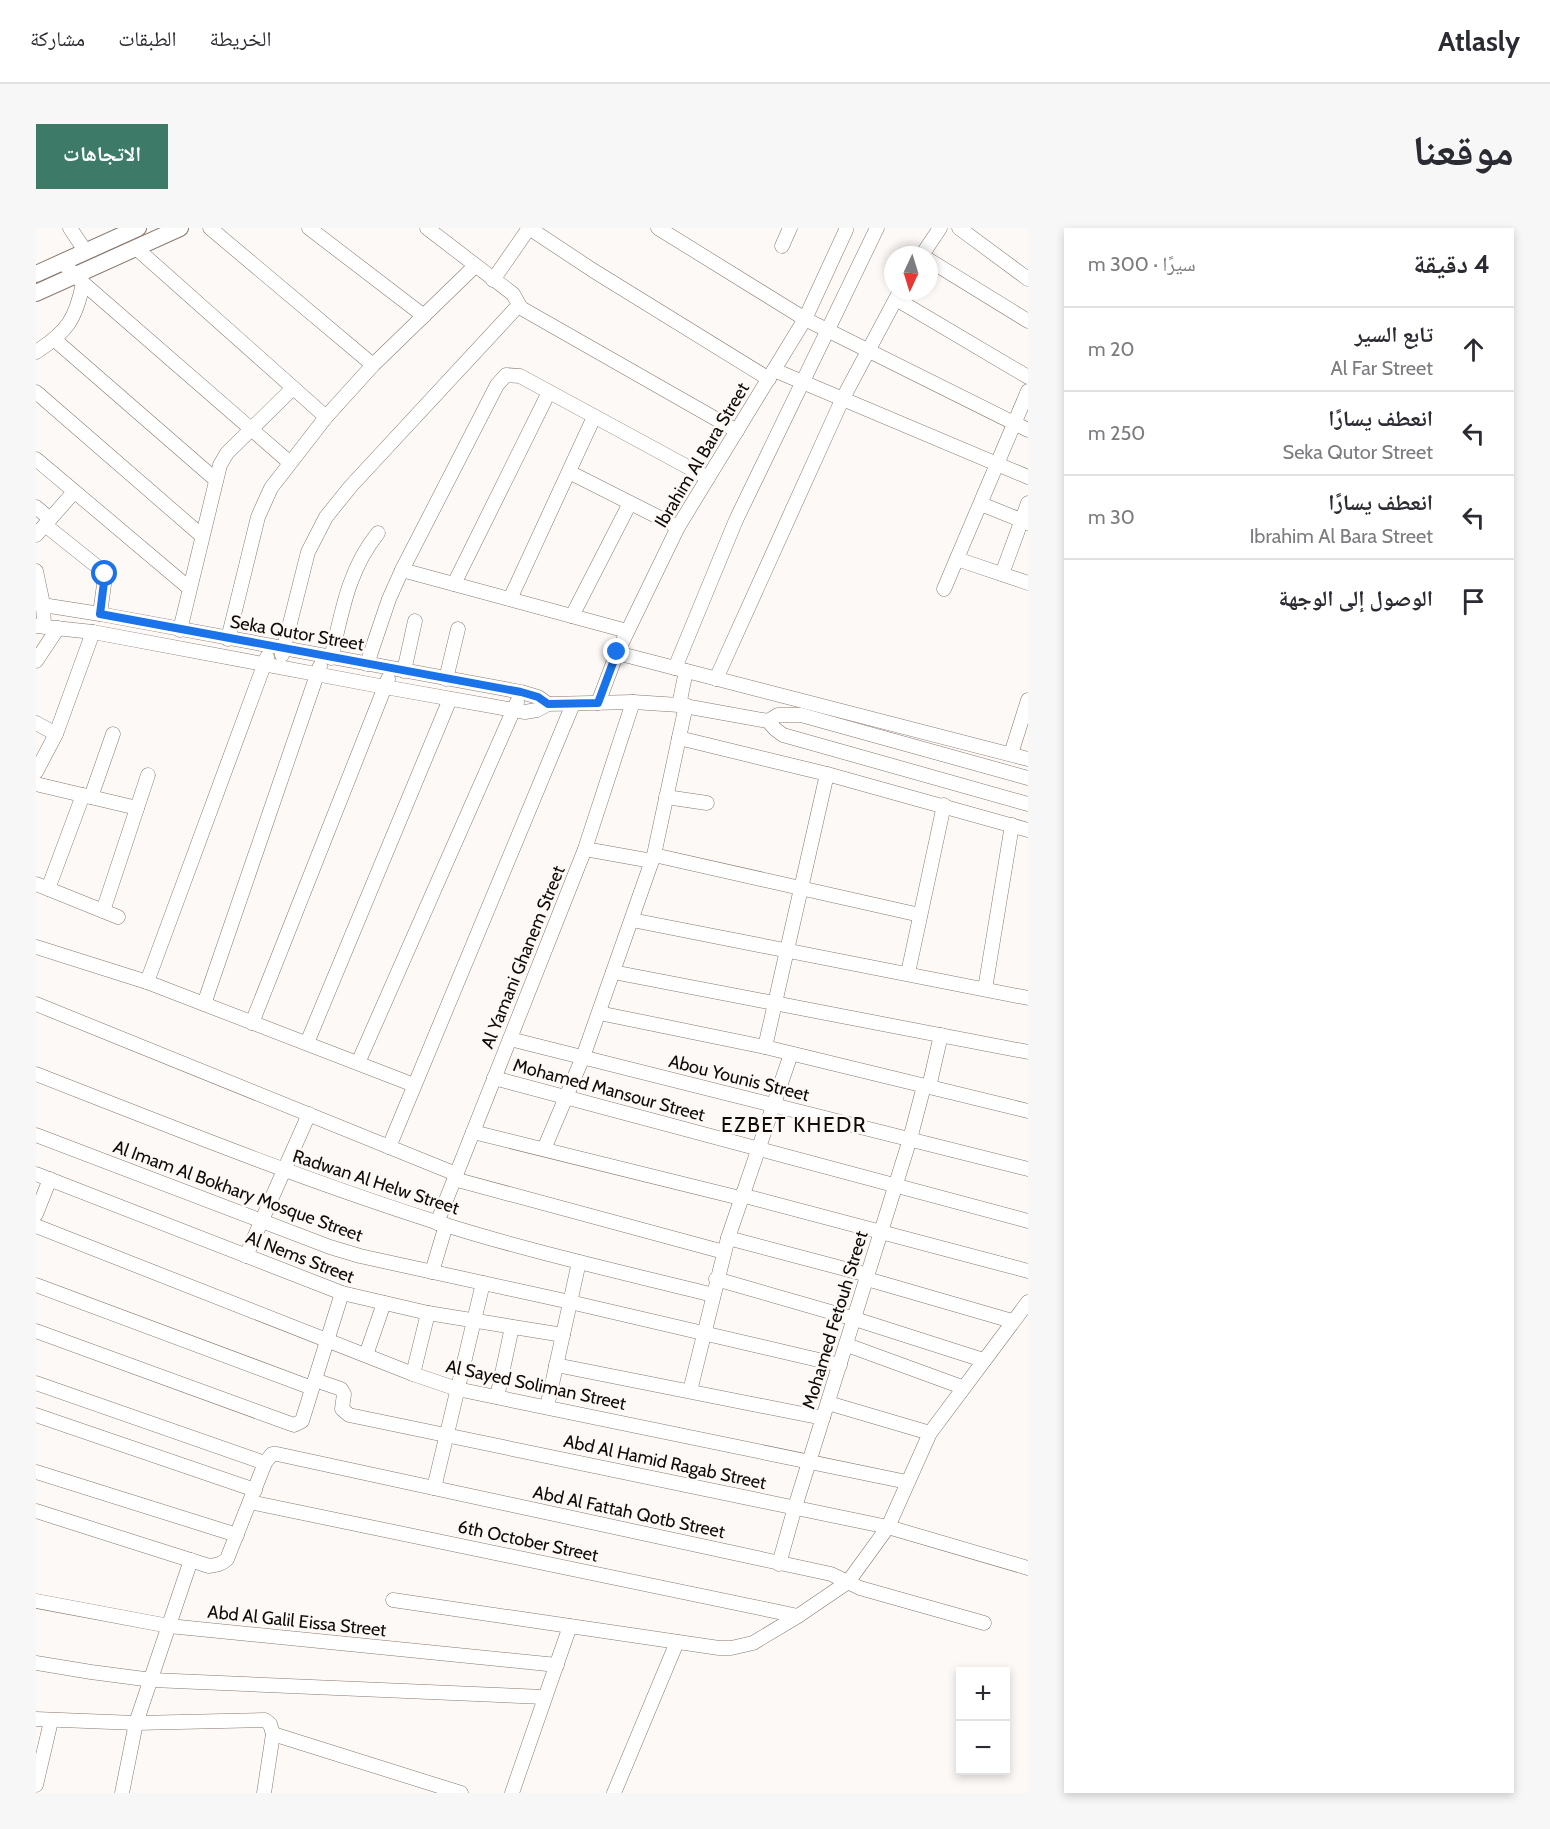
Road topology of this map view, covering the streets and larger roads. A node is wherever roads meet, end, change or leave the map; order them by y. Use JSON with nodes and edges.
{"nodes":[{"id":1,"x":70,"y":228,"type":"edge"},
{"id":2,"x":138,"y":228,"type":"edge"},
{"id":3,"x":210,"y":228,"type":"edge"},
{"id":4,"x":309,"y":228,"type":"edge"},
{"id":5,"x":426,"y":228,"type":"edge"},
{"id":6,"x":529,"y":228,"type":"edge"},
{"id":7,"x":658,"y":228,"type":"edge"},
{"id":8,"x":790,"y":228,"type":"edge"},
{"id":9,"x":878,"y":228,"type":"edge"},
{"id":10,"x":959,"y":228,"type":"edge"},
{"id":11,"x":175,"y":229,"type":"edge"},
{"id":12,"x":938,"y":229,"type":"edge"},
{"id":13,"x":846,"y":230,"type":"dead end"},
{"id":14,"x":782,"y":246,"type":"dead end"},
{"id":15,"x":928,"y":246,"type":"edge"},
{"id":16,"x":136,"y":248,"type":"junction"},
{"id":17,"x":86,"y":252,"type":"junction"},
{"id":18,"x":62,"y":262,"type":"junction"},
{"id":19,"x":475,"y":266,"type":"junction"},
{"id":20,"x":938,"y":266,"type":"edge"},
{"id":21,"x":36,"y":274,"type":"edge"},
{"id":22,"x":79,"y":279,"type":"junction"},
{"id":23,"x":1028,"y":279,"type":"edge"},
{"id":24,"x":493,"y":280,"type":"junction"},
{"id":25,"x":36,"y":293,"type":"edge"},
{"id":26,"x":895,"y":300,"type":"edge"},
{"id":27,"x":906,"y":300,"type":"edge"},
{"id":28,"x":518,"y":306,"type":"junction"},
{"id":29,"x":424,"y":316,"type":"junction"},
{"id":30,"x":805,"y":319,"type":"junction"},
{"id":31,"x":1028,"y":321,"type":"edge"},
{"id":32,"x":827,"y":331,"type":"junction"},
{"id":33,"x":55,"y":340,"type":"junction"},
{"id":34,"x":868,"y":351,"type":"junction"},
{"id":35,"x":36,"y":352,"type":"edge"},
{"id":36,"x":374,"y":365,"type":"junction"},
{"id":37,"x":772,"y":374,"type":"junction"},
{"id":38,"x":1028,"y":377,"type":"edge"},
{"id":39,"x":802,"y":382,"type":"junction"},
{"id":40,"x":293,"y":388,"type":"junction"},
{"id":41,"x":1028,"y":391,"type":"edge"},
{"id":42,"x":36,"y":392,"type":"edge"},
{"id":43,"x":549,"y":392,"type":"junction"},
{"id":44,"x":842,"y":400,"type":"junction"},
{"id":45,"x":326,"y":417,"type":"junction"},
{"id":46,"x":594,"y":417,"type":"junction"},
{"id":47,"x":1014,"y":423,"type":"junction"},
{"id":48,"x":251,"y":429,"type":"junction"},
{"id":49,"x":1028,"y":430,"type":"edge"},
{"id":50,"x":736,"y":431,"type":"junction"},
{"id":51,"x":36,"y":459,"type":"edge"},
{"id":52,"x":289,"y":462,"type":"junction"},
{"id":53,"x":997,"y":465,"type":"junction"},
{"id":54,"x":569,"y":472,"type":"junction"},
{"id":55,"x":1028,"y":477,"type":"edge"},
{"id":56,"x":708,"y":478,"type":"junction"},
{"id":57,"x":216,"y":480,"type":"junction"},
{"id":58,"x":74,"y":492,"type":"junction"},
{"id":59,"x":630,"y":503,"type":"junction"},
{"id":60,"x":1028,"y":503,"type":"edge"},
{"id":61,"x":981,"y":504,"type":"junction"},
{"id":62,"x":36,"y":507,"type":"edge"},
{"id":63,"x":1024,"y":522,"type":"edge"},
{"id":64,"x":44,"y":526,"type":"edge"},
{"id":65,"x":678,"y":527,"type":"junction"},
{"id":66,"x":378,"y":533,"type":"dead end"},
{"id":67,"x":202,"y":536,"type":"junction"},
{"id":68,"x":957,"y":559,"type":"junction"},
{"id":69,"x":402,"y":570,"type":"junction"},
{"id":70,"x":36,"y":572,"type":"edge"},
{"id":71,"x":1002,"y":574,"type":"junction"},
{"id":72,"x":1028,"y":583,"type":"edge"},
{"id":73,"x":454,"y":584,"type":"junction"},
{"id":74,"x":189,"y":588,"type":"junction"},
{"id":75,"x":944,"y":589,"type":"dead end"},
{"id":76,"x":510,"y":599,"type":"junction"},
{"id":77,"x":40,"y":604,"type":"edge"},
{"id":78,"x":100,"y":614,"type":"junction"},
{"id":79,"x":572,"y":616,"type":"junction"},
{"id":80,"x":416,"y":621,"type":"dead end"},
{"id":81,"x":46,"y":627,"type":"edge"},
{"id":82,"x":458,"y":629,"type":"dead end"},
{"id":83,"x":180,"y":630,"type":"junction"},
{"id":84,"x":627,"y":631,"type":"junction"},
{"id":85,"x":93,"y":632,"type":"junction"},
{"id":86,"x":228,"y":639,"type":"junction"},
{"id":87,"x":276,"y":647,"type":"junction"},
{"id":88,"x":617,"y":652,"type":"junction"},
{"id":89,"x":327,"y":657,"type":"junction"},
{"id":90,"x":36,"y":661,"type":"edge"},
{"id":91,"x":367,"y":664,"type":"junction"},
{"id":92,"x":272,"y":665,"type":"junction"},
{"id":93,"x":680,"y":669,"type":"junction"},
{"id":94,"x":398,"y":670,"type":"junction"},
{"id":95,"x":318,"y":674,"type":"junction"},
{"id":96,"x":446,"y":679,"type":"junction"},
{"id":97,"x":716,"y":679,"type":"junction"},
{"id":98,"x":385,"y":687,"type":"junction"},
{"id":99,"x":521,"y":692,"type":"junction"},
{"id":100,"x":450,"y":699,"type":"junction"},
{"id":101,"x":1028,"y":700,"type":"edge"},
{"id":102,"x":633,"y":702,"type":"junction"},
{"id":103,"x":598,"y":703,"type":"junction"},
{"id":104,"x":548,"y":704,"type":"junction"},
{"id":105,"x":573,"y":704,"type":"junction"},
{"id":106,"x":682,"y":705,"type":"junction"},
{"id":107,"x":513,"y":710,"type":"junction"},
{"id":108,"x":768,"y":721,"type":"junction"},
{"id":109,"x":36,"y":723,"type":"edge"},
{"id":110,"x":56,"y":734,"type":"junction"},
{"id":111,"x":112,"y":734,"type":"dead end"},
{"id":112,"x":679,"y":738,"type":"junction"},
{"id":113,"x":1011,"y":754,"type":"junction"},
{"id":114,"x":1028,"y":759,"type":"edge"},
{"id":115,"x":36,"y":772,"type":"edge"},
{"id":116,"x":827,"y":774,"type":"junction"},
{"id":117,"x":148,"y":775,"type":"dead end"},
{"id":118,"x":1028,"y":778,"type":"edge"},
{"id":119,"x":36,"y":784,"type":"edge"},
{"id":120,"x":87,"y":796,"type":"junction"},
{"id":121,"x":666,"y":797,"type":"junction"},
{"id":122,"x":707,"y":803,"type":"dead end"},
{"id":123,"x":1028,"y":804,"type":"edge"},
{"id":124,"x":944,"y":805,"type":"junction"},
{"id":125,"x":137,"y":808,"type":"junction"},
{"id":126,"x":1012,"y":825,"type":"junction"},
{"id":127,"x":1028,"y":830,"type":"edge"},
{"id":128,"x":585,"y":849,"type":"junction"},
{"id":129,"x":653,"y":858,"type":"junction"},
{"id":130,"x":42,"y":887,"type":"edge"},
{"id":131,"x":801,"y":888,"type":"junction"},
{"id":132,"x":103,"y":911,"type":"junction"},
{"id":133,"x":920,"y":915,"type":"junction"},
{"id":134,"x":118,"y":917,"type":"dead end"},
{"id":135,"x":632,"y":920,"type":"junction"},
{"id":136,"x":36,"y":948,"type":"edge"},
{"id":137,"x":787,"y":950,"type":"junction"},
{"id":138,"x":614,"y":972,"type":"junction"},
{"id":139,"x":908,"y":973,"type":"junction"},
{"id":140,"x":147,"y":982,"type":"junction"},
{"id":141,"x":985,"y":989,"type":"junction"},
{"id":142,"x":1028,"y":998,"type":"edge"},
{"id":143,"x":775,"y":1003,"type":"junction"},
{"id":144,"x":204,"y":1004,"type":"junction"},
{"id":145,"x":38,"y":1010,"type":"edge"},
{"id":146,"x":599,"y":1013,"type":"junction"},
{"id":147,"x":252,"y":1023,"type":"junction"},
{"id":148,"x":941,"y":1035,"type":"junction"},
{"id":149,"x":510,"y":1039,"type":"junction"},
{"id":150,"x":307,"y":1043,"type":"junction"},
{"id":151,"x":765,"y":1047,"type":"junction"},
{"id":152,"x":1028,"y":1052,"type":"edge"},
{"id":153,"x":791,"y":1053,"type":"junction"},
{"id":154,"x":583,"y":1057,"type":"junction"},
{"id":155,"x":358,"y":1063,"type":"junction"},
{"id":156,"x":36,"y":1074,"type":"edge"},
{"id":157,"x":494,"y":1078,"type":"junction"},
{"id":158,"x":414,"y":1085,"type":"junction"},
{"id":159,"x":927,"y":1086,"type":"junction"},
{"id":160,"x":566,"y":1097,"type":"junction"},
{"id":161,"x":773,"y":1105,"type":"junction"},
{"id":162,"x":1028,"y":1111,"type":"edge"},
{"id":163,"x":309,"y":1114,"type":"junction"},
{"id":164,"x":473,"y":1132,"type":"junction"},
{"id":165,"x":36,"y":1135,"type":"edge"},
{"id":166,"x":910,"y":1140,"type":"junction"},
{"id":167,"x":389,"y":1147,"type":"junction"},
{"id":168,"x":758,"y":1148,"type":"junction"},
{"id":169,"x":544,"y":1149,"type":"junction"},
{"id":170,"x":1028,"y":1169,"type":"edge"},
{"id":171,"x":284,"y":1171,"type":"junction"},
{"id":172,"x":36,"y":1174,"type":"edge"},
{"id":173,"x":455,"y":1176,"type":"junction"},
{"id":174,"x":50,"y":1179,"type":"junction"},
{"id":175,"x":896,"y":1185,"type":"junction"},
{"id":176,"x":741,"y":1197,"type":"junction"},
{"id":177,"x":36,"y":1214,"type":"edge"},
{"id":178,"x":262,"y":1221,"type":"junction"},
{"id":179,"x":1028,"y":1221,"type":"edge"},
{"id":180,"x":442,"y":1224,"type":"junction"},
{"id":181,"x":36,"y":1226,"type":"edge"},
{"id":182,"x":881,"y":1233,"type":"junction"},
{"id":183,"x":726,"y":1245,"type":"junction"},
{"id":184,"x":246,"y":1256,"type":"junction"},
{"id":185,"x":579,"y":1262,"type":"junction"},
{"id":186,"x":1028,"y":1271,"type":"edge"},
{"id":187,"x":432,"y":1272,"type":"junction"},
{"id":188,"x":868,"y":1277,"type":"junction"},
{"id":189,"x":716,"y":1279,"type":"junction"},
{"id":190,"x":483,"y":1283,"type":"junction"},
{"id":191,"x":36,"y":1285,"type":"edge"},
{"id":192,"x":342,"y":1293,"type":"junction"},
{"id":193,"x":713,"y":1294,"type":"junction"},
{"id":194,"x":570,"y":1302,"type":"junction"},
{"id":195,"x":1028,"y":1302,"type":"edge"},
{"id":196,"x":384,"y":1303,"type":"junction"},
{"id":197,"x":428,"y":1313,"type":"junction"},
{"id":198,"x":855,"y":1319,"type":"junction"},
{"id":199,"x":474,"y":1320,"type":"junction"},
{"id":200,"x":1012,"y":1321,"type":"junction"},
{"id":201,"x":512,"y":1327,"type":"junction"},
{"id":202,"x":36,"y":1331,"type":"edge"},
{"id":203,"x":704,"y":1333,"type":"junction"},
{"id":204,"x":563,"y":1335,"type":"junction"},
{"id":205,"x":327,"y":1340,"type":"junction"},
{"id":206,"x":847,"y":1345,"type":"junction"},
{"id":207,"x":366,"y":1355,"type":"junction"},
{"id":208,"x":982,"y":1360,"type":"junction"},
{"id":209,"x":556,"y":1365,"type":"junction"},
{"id":210,"x":840,"y":1365,"type":"junction"},
{"id":211,"x":413,"y":1374,"type":"junction"},
{"id":212,"x":36,"y":1383,"type":"edge"},
{"id":213,"x":313,"y":1384,"type":"junction"},
{"id":214,"x":962,"y":1387,"type":"junction"},
{"id":215,"x":457,"y":1389,"type":"junction"},
{"id":216,"x":690,"y":1390,"type":"junction"},
{"id":217,"x":497,"y":1397,"type":"junction"},
{"id":218,"x":828,"y":1403,"type":"junction"},
{"id":219,"x":547,"y":1407,"type":"junction"},
{"id":220,"x":36,"y":1415,"type":"edge"},
{"id":221,"x":823,"y":1418,"type":"junction"},
{"id":222,"x":930,"y":1433,"type":"junction"},
{"id":223,"x":447,"y":1435,"type":"junction"},
{"id":224,"x":809,"y":1461,"type":"junction"},
{"id":225,"x":265,"y":1462,"type":"junction"},
{"id":226,"x":36,"y":1472,"type":"edge"},
{"id":227,"x":907,"y":1482,"type":"junction"},
{"id":228,"x":434,"y":1488,"type":"junction"},
{"id":229,"x":252,"y":1496,"type":"junction"},
{"id":230,"x":795,"y":1507,"type":"junction"},
{"id":231,"x":36,"y":1510,"type":"edge"},
{"id":232,"x":888,"y":1527,"type":"junction"},
{"id":233,"x":237,"y":1535,"type":"junction"},
{"id":234,"x":191,"y":1560,"type":"junction"},
{"id":235,"x":779,"y":1564,"type":"junction"},
{"id":236,"x":1028,"y":1568,"type":"edge"},
{"id":237,"x":848,"y":1582,"type":"junction"},
{"id":238,"x":393,"y":1600,"type":"dead end"},
{"id":239,"x":36,"y":1601,"type":"edge"},
{"id":240,"x":798,"y":1616,"type":"junction"},
{"id":241,"x":984,"y":1623,"type":"dead end"},
{"id":242,"x":169,"y":1626,"type":"junction"},
{"id":243,"x":570,"y":1626,"type":"junction"},
{"id":244,"x":677,"y":1642,"type":"junction"},
{"id":245,"x":36,"y":1663,"type":"edge"},
{"id":246,"x":556,"y":1665,"type":"junction"},
{"id":247,"x":152,"y":1680,"type":"junction"},
{"id":248,"x":545,"y":1697,"type":"junction"},
{"id":249,"x":36,"y":1719,"type":"edge"},
{"id":250,"x":51,"y":1721,"type":"junction"},
{"id":251,"x":136,"y":1723,"type":"junction"},
{"id":252,"x":273,"y":1734,"type":"junction"},
{"id":253,"x":36,"y":1785,"type":"edge"},
{"id":254,"x":122,"y":1793,"type":"edge"},
{"id":255,"x":264,"y":1793,"type":"edge"},
{"id":256,"x":461,"y":1793,"type":"edge"},
{"id":257,"x":512,"y":1793,"type":"edge"},
{"id":258,"x":614,"y":1793,"type":"edge"}],
"edges":[{"from":1,"to":17,"type":"street"},
{"from":2,"to":17,"type":"street"},
{"from":3,"to":36,"type":"street"},
{"from":4,"to":29,"type":"street"},
{"from":5,"to":19,"type":"street"},
{"from":6,"to":24,"type":"street"},
{"from":6,"to":37,"type":"street"},
{"from":7,"to":30,"type":"street"},
{"from":8,"to":14,"type":"street"},
{"from":9,"to":32,"type":"street"},
{"from":10,"to":23,"type":"street"},
{"from":11,"to":16,"type":"street"},
{"from":12,"to":15,"type":"street"},
{"from":13,"to":30,"type":"street","name":"Ibrahim Al Bara Street"},
{"from":16,"to":22,"type":"street"},
{"from":16,"to":40,"type":"street"},
{"from":17,"to":18,"type":"street"},
{"from":18,"to":21,"type":"street"},
{"from":18,"to":22,"type":"street"},
{"from":19,"to":24,"type":"street"},
{"from":19,"to":29,"type":"street"},
{"from":20,"to":31,"type":"street"},
{"from":22,"to":25,"type":"street"},
{"from":22,"to":33,"type":"street"},
{"from":22,"to":48,"type":"street"},
{"from":24,"to":28,"type":"street"},
{"from":26,"to":34,"type":"street"},
{"from":27,"to":38,"type":"street"},
{"from":28,"to":50,"type":"street"},
{"from":28,"to":87,"type":"street"},
{"from":29,"to":36,"type":"street"},
{"from":30,"to":32,"type":"street"},
{"from":30,"to":37,"type":"street","name":"Ibrahim Al Bara Street"},
{"from":32,"to":34,"type":"street"},
{"from":32,"to":39,"type":"street"},
{"from":33,"to":35,"type":"street"},
{"from":33,"to":57,"type":"street"},
{"from":34,"to":44,"type":"street"},
{"from":34,"to":47,"type":"street"},
{"from":36,"to":45,"type":"street"},
{"from":37,"to":39,"type":"street"},
{"from":37,"to":50,"type":"street","name":"Ibrahim Al Bara Street"},
{"from":39,"to":44,"type":"street"},
{"from":39,"to":93,"type":"street"},
{"from":40,"to":45,"type":"street"},
{"from":40,"to":48,"type":"street"},
{"from":41,"to":47,"type":"street"},
{"from":42,"to":67,"type":"street"},
{"from":43,"to":46,"type":"street"},
{"from":43,"to":69,"type":"street"},
{"from":43,"to":73,"type":"street"},
{"from":44,"to":53,"type":"street"},
{"from":44,"to":97,"type":"street"},
{"from":45,"to":52,"type":"street"},
{"from":46,"to":54,"type":"street"},
{"from":46,"to":56,"type":"street"},
{"from":47,"to":49,"type":"street"},
{"from":47,"to":53,"type":"street"},
{"from":48,"to":52,"type":"street"},
{"from":48,"to":57,"type":"street"},
{"from":50,"to":56,"type":"street","name":"Ibrahim Al Bara Street"},
{"from":51,"to":58,"type":"street"},
{"from":52,"to":86,"type":"street"},
{"from":53,"to":55,"type":"street"},
{"from":53,"to":61,"type":"street"},
{"from":54,"to":59,"type":"street"},
{"from":54,"to":76,"type":"street"},
{"from":56,"to":65,"type":"street","name":"Ibrahim Al Bara Street"},
{"from":57,"to":67,"type":"street"},
{"from":58,"to":64,"type":"street"},
{"from":58,"to":74,"type":"street"},
{"from":59,"to":65,"type":"street"},
{"from":59,"to":79,"type":"street"},
{"from":60,"to":63,"type":"street"},
{"from":61,"to":63,"type":"street"},
{"from":61,"to":68,"type":"street"},
{"from":62,"to":64,"type":"street"},
{"from":63,"to":71,"type":"street"},
{"from":64,"to":78,"type":"street"},
{"from":65,"to":84,"type":"street","name":"Ibrahim Al Bara Street"},
{"from":66,"to":89,"type":"street"},
{"from":67,"to":74,"type":"street"},
{"from":68,"to":71,"type":"street"},
{"from":68,"to":75,"type":"street"},
{"from":69,"to":73,"type":"street"},
{"from":69,"to":91,"type":"street"},
{"from":70,"to":77,"type":"street"},
{"from":71,"to":72,"type":"street"},
{"from":73,"to":76,"type":"street"},
{"from":74,"to":83,"type":"street"},
{"from":76,"to":79,"type":"street"},
{"from":77,"to":78,"type":"street","name":"Seka Qutor Street"},
{"from":77,"to":81,"type":"street"},
{"from":78,"to":83,"type":"street","name":"Seka Qutor Street"},
{"from":79,"to":84,"type":"street"},
{"from":80,"to":94,"type":"street"},
{"from":81,"to":85,"type":"street","name":"Seka Qutor Street"},
{"from":81,"to":90,"type":"street"},
{"from":82,"to":96,"type":"street"},
{"from":83,"to":86,"type":"street","name":"Seka Qutor Street"},
{"from":84,"to":88,"type":"street","name":"Ibrahim Al Bara Street"},
{"from":85,"to":92,"type":"street","name":"Seka Qutor Street"},
{"from":85,"to":110,"type":"street"},
{"from":86,"to":87,"type":"street","name":"Seka Qutor Street"},
{"from":87,"to":89,"type":"street","name":"Seka Qutor Street"},
{"from":87,"to":92,"type":"street"},
{"from":88,"to":93,"type":"street"},
{"from":88,"to":103,"type":"street","name":"Ibrahim Al Bara Street"},
{"from":89,"to":91,"type":"street","name":"Seka Qutor Street"},
{"from":89,"to":95,"type":"street"},
{"from":91,"to":94,"type":"street","name":"Seka Qutor Street"},
{"from":92,"to":95,"type":"street","name":"Seka Qutor Street"},
{"from":92,"to":140,"type":"street"},
{"from":93,"to":97,"type":"street"},
{"from":93,"to":106,"type":"street"},
{"from":94,"to":96,"type":"street","name":"Seka Qutor Street"},
{"from":94,"to":98,"type":"street"},
{"from":95,"to":98,"type":"street","name":"Seka Qutor Street"},
{"from":95,"to":144,"type":"street"},
{"from":96,"to":99,"type":"street","name":"Seka Qutor Street"},
{"from":97,"to":113,"type":"street"},
{"from":98,"to":100,"type":"street","name":"Seka Qutor Street"},
{"from":98,"to":147,"type":"street"},
{"from":99,"to":104,"type":"street","name":"Seka Qutor Street"},
{"from":99,"to":107,"type":"street"},
{"from":100,"to":107,"type":"street","name":"Seka Qutor Street"},
{"from":100,"to":150,"type":"street"},
{"from":101,"to":113,"type":"street"},
{"from":102,"to":103,"type":"street","name":"Seka Qutor Street"},
{"from":102,"to":106,"type":"street","name":"Seka Qutor Street"},
{"from":102,"to":128,"type":"street","name":"Al Yamani Ghanem Street"},
{"from":103,"to":105,"type":"street","name":"Seka Qutor Street"},
{"from":104,"to":105,"type":"street","name":"Seka Qutor Street"},
{"from":104,"to":107,"type":"street","name":"Seka Qutor Street"},
{"from":105,"to":158,"type":"street"},
{"from":106,"to":108,"type":"street","name":"Seka Qutor Street"},
{"from":106,"to":112,"type":"street"},
{"from":107,"to":155,"type":"street"},
{"from":108,"to":118,"type":"street","name":"Seka Qutor Street"},
{"from":108,"to":123,"type":"street","name":"Seka Qutor Street"},
{"from":109,"to":110,"type":"street"},
{"from":110,"to":115,"type":"street"},
{"from":111,"to":120,"type":"street"},
{"from":112,"to":116,"type":"street"},
{"from":112,"to":121,"type":"street"},
{"from":113,"to":114,"type":"street"},
{"from":116,"to":124,"type":"street"},
{"from":116,"to":131,"type":"street"},
{"from":117,"to":125,"type":"street"},
{"from":119,"to":120,"type":"street"},
{"from":120,"to":125,"type":"street"},
{"from":120,"to":130,"type":"street"},
{"from":121,"to":122,"type":"street"},
{"from":121,"to":129,"type":"street"},
{"from":124,"to":126,"type":"street"},
{"from":124,"to":133,"type":"street"},
{"from":125,"to":132,"type":"street"},
{"from":126,"to":127,"type":"street"},
{"from":126,"to":141,"type":"street"},
{"from":128,"to":129,"type":"street"},
{"from":128,"to":149,"type":"street","name":"Al Yamani Ghanem Street"},
{"from":129,"to":131,"type":"street"},
{"from":129,"to":135,"type":"street"},
{"from":130,"to":132,"type":"street"},
{"from":131,"to":133,"type":"street"},
{"from":131,"to":137,"type":"street"},
{"from":132,"to":134,"type":"street"},
{"from":133,"to":139,"type":"street"},
{"from":135,"to":137,"type":"street"},
{"from":135,"to":138,"type":"street"},
{"from":136,"to":140,"type":"street"},
{"from":137,"to":139,"type":"street"},
{"from":137,"to":143,"type":"street"},
{"from":138,"to":143,"type":"street"},
{"from":138,"to":146,"type":"street"},
{"from":139,"to":141,"type":"street"},
{"from":140,"to":144,"type":"street"},
{"from":141,"to":142,"type":"street"},
{"from":143,"to":148,"type":"street"},
{"from":143,"to":151,"type":"street"},
{"from":144,"to":147,"type":"street"},
{"from":145,"to":163,"type":"street"},
{"from":146,"to":151,"type":"street"},
{"from":146,"to":154,"type":"street"},
{"from":147,"to":150,"type":"street"},
{"from":148,"to":152,"type":"street"},
{"from":148,"to":159,"type":"street","name":"Mohamed Fetouh Street"},
{"from":149,"to":154,"type":"street","name":"Abou Younis Street"},
{"from":149,"to":157,"type":"street","name":"Al Yamani Ghanem Street"},
{"from":150,"to":155,"type":"street"},
{"from":151,"to":153,"type":"street"},
{"from":153,"to":159,"type":"street"},
{"from":153,"to":161,"type":"street"},
{"from":154,"to":160,"type":"street"},
{"from":154,"to":161,"type":"street","name":"Abou Younis Street"},
{"from":155,"to":158,"type":"street"},
{"from":156,"to":171,"type":"street","name":"Radwan Al Helw Street"},
{"from":157,"to":160,"type":"street","name":"Mohamed Mansour Street"},
{"from":157,"to":164,"type":"street","name":"Al Yamani Ghanem Street"},
{"from":158,"to":167,"type":"street"},
{"from":159,"to":162,"type":"street"},
{"from":159,"to":166,"type":"street","name":"Mohamed Fetouh Street"},
{"from":160,"to":168,"type":"street","name":"Mohamed Mansour Street"},
{"from":160,"to":169,"type":"street"},
{"from":161,"to":166,"type":"street","name":"Abou Younis Street"},
{"from":161,"to":168,"type":"street"},
{"from":163,"to":167,"type":"street"},
{"from":163,"to":171,"type":"street"},
{"from":164,"to":169,"type":"street"},
{"from":164,"to":173,"type":"street","name":"Al Yamani Ghanem Street"},
{"from":165,"to":178,"type":"street","name":"Al Imam Al Bokhary Mosque Street"},
{"from":166,"to":170,"type":"street","name":"Abou Younis Street"},
{"from":166,"to":175,"type":"street","name":"Mohamed Fetouh Street"},
{"from":167,"to":173,"type":"street"},
{"from":168,"to":175,"type":"street","name":"Mohamed Mansour Street"},
{"from":168,"to":176,"type":"street"},
{"from":169,"to":176,"type":"street"},
{"from":171,"to":178,"type":"street"},
{"from":171,"to":180,"type":"street","name":"Radwan Al Helw Street"},
{"from":172,"to":174,"type":"street","name":"Al Nems Street"},
{"from":173,"to":180,"type":"street","name":"Al Yamani Ghanem Street"},
{"from":173,"to":183,"type":"street"},
{"from":174,"to":177,"type":"street"},
{"from":174,"to":184,"type":"street","name":"Al Nems Street"},
{"from":175,"to":179,"type":"street","name":"Mohamed Mansour Street"},
{"from":175,"to":182,"type":"street","name":"Mohamed Fetouh Street"},
{"from":176,"to":182,"type":"street"},
{"from":176,"to":183,"type":"street"},
{"from":178,"to":184,"type":"street"},
{"from":178,"to":187,"type":"street","name":"Al Imam Al Bokhary Mosque Street"},
{"from":180,"to":185,"type":"street","name":"Radwan Al Helw Street"},
{"from":180,"to":187,"type":"street","name":"Al Yamani Ghanem Street"},
{"from":181,"to":205,"type":"street","name":"Al Sayed Soliman Street"},
{"from":182,"to":186,"type":"street"},
{"from":182,"to":188,"type":"street","name":"Mohamed Fetouh Street"},
{"from":183,"to":188,"type":"street"},
{"from":183,"to":189,"type":"street"},
{"from":184,"to":192,"type":"street","name":"Al Nems Street"},
{"from":185,"to":193,"type":"street","name":"Radwan Al Helw Street"},
{"from":185,"to":194,"type":"street"},
{"from":187,"to":190,"type":"street","name":"Al Imam Al Bokhary Mosque Street"},
{"from":188,"to":198,"type":"street","name":"Mohamed Fetouh Street"},
{"from":188,"to":200,"type":"street"},
{"from":189,"to":193,"type":"street"},
{"from":189,"to":198,"type":"street"},
{"from":190,"to":194,"type":"street","name":"Al Imam Al Bokhary Mosque Street"},
{"from":190,"to":199,"type":"street"},
{"from":191,"to":213,"type":"street","name":"Abd Al Hamid Ragab Street"},
{"from":192,"to":196,"type":"street","name":"Al Nems Street"},
{"from":192,"to":205,"type":"street"},
{"from":193,"to":203,"type":"street"},
{"from":194,"to":203,"type":"street","name":"Al Imam Al Bokhary Mosque Street"},
{"from":194,"to":204,"type":"street"},
{"from":195,"to":200,"type":"street"},
{"from":196,"to":197,"type":"street","name":"Al Nems Street"},
{"from":196,"to":207,"type":"street"},
{"from":197,"to":199,"type":"street","name":"Al Nems Street"},
{"from":197,"to":211,"type":"street"},
{"from":198,"to":206,"type":"street","name":"Mohamed Fetouh Street"},
{"from":198,"to":208,"type":"street"},
{"from":199,"to":201,"type":"street","name":"Al Nems Street"},
{"from":199,"to":215,"type":"street"},
{"from":200,"to":208,"type":"street"},
{"from":201,"to":204,"type":"street","name":"Al Nems Street"},
{"from":201,"to":217,"type":"street"},
{"from":202,"to":213,"type":"street"},
{"from":203,"to":210,"type":"street","name":"Al Imam Al Bokhary Mosque Street"},
{"from":203,"to":216,"type":"street"},
{"from":204,"to":209,"type":"street"},
{"from":205,"to":207,"type":"street","name":"Al Sayed Soliman Street"},
{"from":205,"to":213,"type":"street"},
{"from":206,"to":210,"type":"street","name":"Mohamed Fetouh Street"},
{"from":206,"to":214,"type":"street"},
{"from":207,"to":211,"type":"street","name":"Al Sayed Soliman Street"},
{"from":208,"to":214,"type":"street"},
{"from":209,"to":216,"type":"street"},
{"from":209,"to":219,"type":"street"},
{"from":210,"to":218,"type":"street","name":"Mohamed Fetouh Street"},
{"from":211,"to":215,"type":"street","name":"Al Sayed Soliman Street"},
{"from":212,"to":225,"type":"street"},
{"from":213,"to":223,"type":"street","name":"Abd Al Hamid Ragab Street"},
{"from":214,"to":222,"type":"street"},
{"from":215,"to":217,"type":"street","name":"Al Sayed Soliman Street"},
{"from":215,"to":223,"type":"street"},
{"from":216,"to":221,"type":"street"},
{"from":217,"to":219,"type":"street","name":"Al Sayed Soliman Street"},
{"from":218,"to":221,"type":"street","name":"Mohamed Fetouh Street"},
{"from":218,"to":222,"type":"street"},
{"from":219,"to":224,"type":"street","name":"Al Sayed Soliman Street"},
{"from":220,"to":229,"type":"street","name":"6th October Street"},
{"from":221,"to":224,"type":"street","name":"Mohamed Fetouh Street"},
{"from":222,"to":227,"type":"street"},
{"from":223,"to":228,"type":"street"},
{"from":223,"to":230,"type":"street","name":"Abd Al Hamid Ragab Street"},
{"from":224,"to":227,"type":"street","name":"Al Sayed Soliman Street"},
{"from":224,"to":230,"type":"street","name":"Mohamed Fetouh Street"},
{"from":225,"to":228,"type":"street","name":"Abd Al Fattah Qotb Street"},
{"from":225,"to":229,"type":"street"},
{"from":226,"to":233,"type":"street"},
{"from":227,"to":232,"type":"street"},
{"from":228,"to":235,"type":"street","name":"Abd Al Fattah Qotb Street"},
{"from":229,"to":233,"type":"street"},
{"from":229,"to":240,"type":"street","name":"6th October Street"},
{"from":230,"to":232,"type":"street","name":"Abd Al Hamid Ragab Street"},
{"from":230,"to":235,"type":"street","name":"Mohamed Fetouh Street"},
{"from":231,"to":234,"type":"street"},
{"from":232,"to":236,"type":"street","name":"Abd Al Hamid Ragab Street"},
{"from":232,"to":237,"type":"street"},
{"from":233,"to":234,"type":"street"},
{"from":234,"to":242,"type":"street"},
{"from":235,"to":237,"type":"street","name":"Abd Al Fattah Qotb Street"},
{"from":237,"to":240,"type":"street"},
{"from":237,"to":241,"type":"street","name":"Abd Al Fattah Qotb Street"},
{"from":238,"to":243,"type":"street"},
{"from":239,"to":242,"type":"street","name":"Abd Al Galil Eissa Street"},
{"from":240,"to":244,"type":"street"},
{"from":242,"to":246,"type":"street","name":"Abd Al Galil Eissa Street"},
{"from":242,"to":247,"type":"street"},
{"from":243,"to":244,"type":"street"},
{"from":243,"to":246,"type":"street"},
{"from":244,"to":258,"type":"street"},
{"from":245,"to":247,"type":"street"},
{"from":246,"to":248,"type":"street"},
{"from":247,"to":248,"type":"street"},
{"from":247,"to":251,"type":"street"},
{"from":248,"to":257,"type":"street"},
{"from":249,"to":250,"type":"street"},
{"from":250,"to":251,"type":"street"},
{"from":250,"to":253,"type":"street"},
{"from":251,"to":252,"type":"street"},
{"from":251,"to":254,"type":"street"},
{"from":252,"to":255,"type":"street"},
{"from":252,"to":256,"type":"street"}]}
